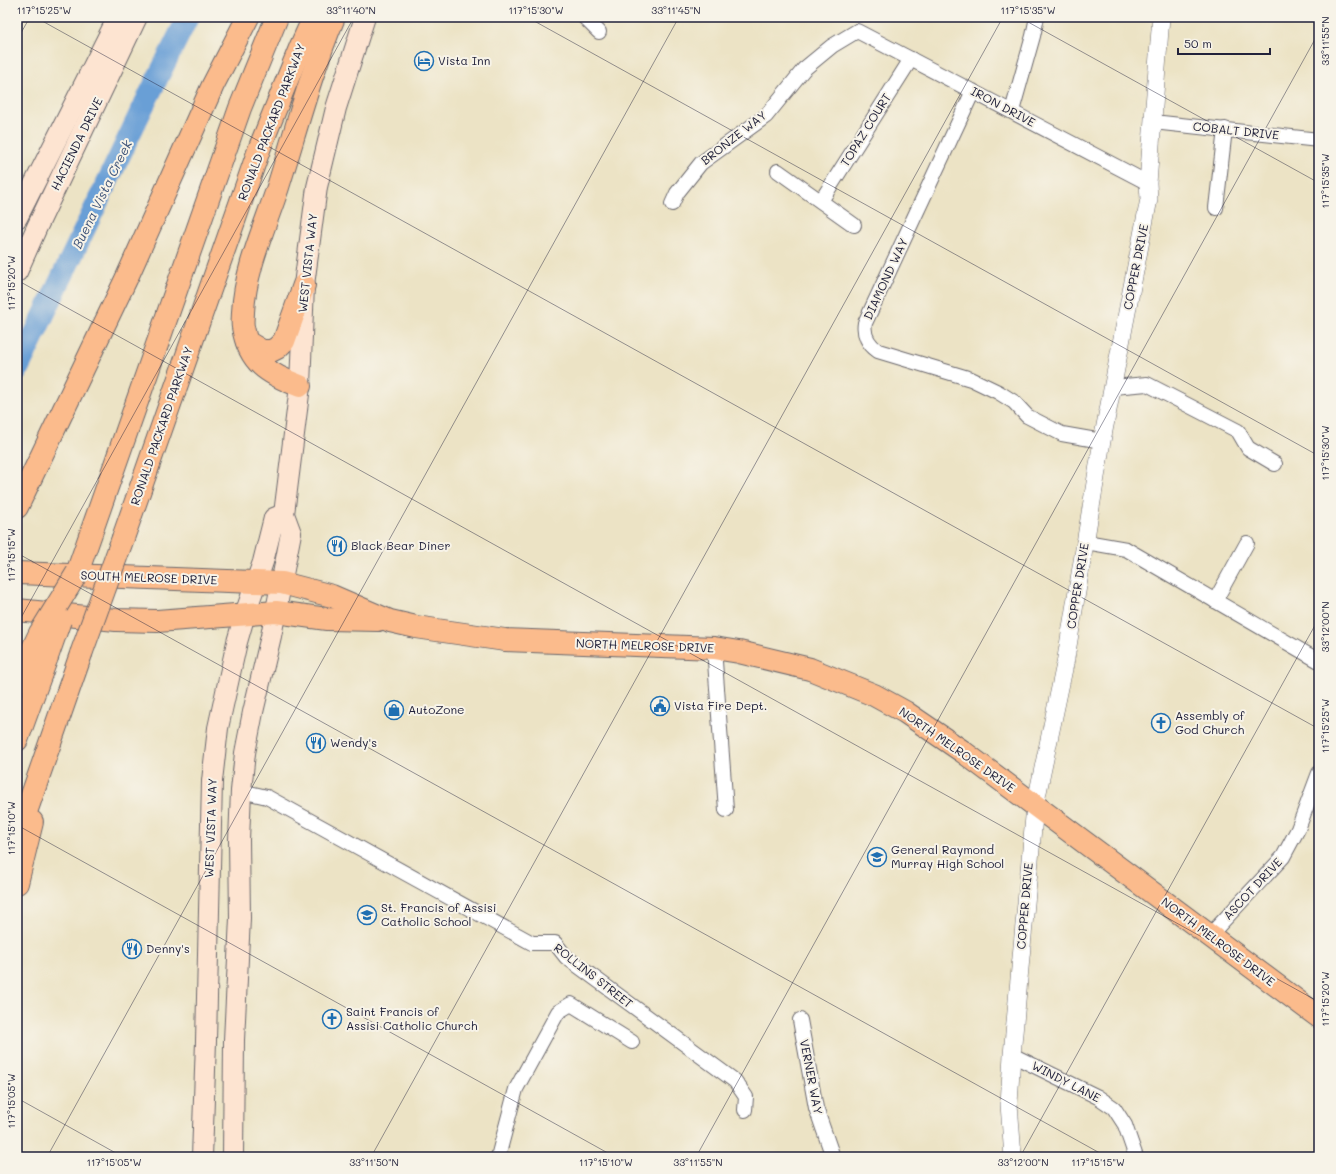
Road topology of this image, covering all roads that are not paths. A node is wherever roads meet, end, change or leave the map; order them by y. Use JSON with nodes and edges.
{"nodes":[{"id":1,"x":118,"y":17,"type":"edge"},
{"id":2,"x":138,"y":17,"type":"edge"},
{"id":3,"x":248,"y":17,"type":"edge"},
{"id":4,"x":278,"y":17,"type":"edge"},
{"id":5,"x":314,"y":17,"type":"edge"},
{"id":6,"x":334,"y":17,"type":"edge"},
{"id":7,"x":365,"y":17,"type":"edge"},
{"id":8,"x":584,"y":17,"type":"edge"},
{"id":9,"x":1037,"y":17,"type":"edge"},
{"id":10,"x":1161,"y":17,"type":"edge"},
{"id":11,"x":857,"y":31,"type":"joint"},
{"id":12,"x":599,"y":32,"type":"dead end"},
{"id":13,"x":911,"y":59,"type":"junction"},
{"id":14,"x":973,"y":91,"type":"junction"},
{"id":15,"x":1012,"y":111,"type":"junction"},
{"id":16,"x":1153,"y":122,"type":"junction"},
{"id":17,"x":1225,"y":129,"type":"junction"},
{"id":18,"x":1319,"y":140,"type":"edge"},
{"id":19,"x":778,"y":171,"type":"dead end"},
{"id":20,"x":1148,"y":184,"type":"junction"},
{"id":21,"x":821,"y":201,"type":"junction"},
{"id":22,"x":672,"y":204,"type":"dead end"},
{"id":23,"x":1216,"y":208,"type":"dead end"},
{"id":24,"x":17,"y":218,"type":"edge"},
{"id":25,"x":854,"y":225,"type":"dead end"},
{"id":26,"x":17,"y":272,"type":"edge"},
{"id":27,"x":304,"y":285,"type":"junction"},
{"id":28,"x":247,"y":342,"type":"junction"},
{"id":29,"x":300,"y":386,"type":"junction"},
{"id":30,"x":1113,"y":387,"type":"junction"},
{"id":31,"x":1102,"y":441,"type":"junction"},
{"id":32,"x":1275,"y":464,"type":"dead end"},
{"id":33,"x":17,"y":507,"type":"edge"},
{"id":34,"x":284,"y":514,"type":"junction"},
{"id":35,"x":1086,"y":542,"type":"junction"},
{"id":36,"x":1248,"y":543,"type":"dead end"},
{"id":37,"x":17,"y":573,"type":"edge"},
{"id":38,"x":255,"y":582,"type":"junction"},
{"id":39,"x":282,"y":583,"type":"junction"},
{"id":40,"x":1215,"y":601,"type":"junction"},
{"id":41,"x":17,"y":610,"type":"edge"},
{"id":42,"x":276,"y":612,"type":"junction"},
{"id":43,"x":245,"y":614,"type":"junction"},
{"id":44,"x":390,"y":621,"type":"junction"},
{"id":45,"x":714,"y":648,"type":"junction"},
{"id":46,"x":39,"y":654,"type":"junction"},
{"id":47,"x":1319,"y":661,"type":"edge"},
{"id":48,"x":17,"y":682,"type":"edge"},
{"id":49,"x":57,"y":724,"type":"junction"},
{"id":50,"x":17,"y":740,"type":"edge"},
{"id":51,"x":1319,"y":773,"type":"edge"},
{"id":52,"x":241,"y":791,"type":"junction"},
{"id":53,"x":1035,"y":806,"type":"junction"},
{"id":54,"x":726,"y":810,"type":"dead end"},
{"id":55,"x":17,"y":838,"type":"edge"},
{"id":56,"x":17,"y":883,"type":"edge"},
{"id":57,"x":1210,"y":936,"type":"junction"},
{"id":58,"x":1319,"y":1017,"type":"edge"},
{"id":59,"x":800,"y":1020,"type":"dead end"},
{"id":60,"x":632,"y":1042,"type":"dead end"},
{"id":61,"x":1012,"y":1055,"type":"junction"},
{"id":62,"x":745,"y":1110,"type":"dead end"},
{"id":63,"x":202,"y":1157,"type":"edge"},
{"id":64,"x":233,"y":1157,"type":"edge"},
{"id":65,"x":498,"y":1157,"type":"edge"},
{"id":66,"x":833,"y":1157,"type":"edge"},
{"id":67,"x":1013,"y":1157,"type":"edge"},
{"id":68,"x":1136,"y":1157,"type":"edge"}],
"edges":[{"from":1,"to":24,"type":"main road","name":"HACIENDA DRIVE"},
{"from":2,"to":26,"type":"main road","name":"HACIENDA DRIVE"},
{"from":3,"to":33,"type":"main road"},
{"from":4,"to":46,"type":"main road","bridge":true},
{"from":5,"to":49,"type":"main road","name":"RONALD PACKARD PARKWAY","bridge":true},
{"from":6,"to":28,"type":"main road"},
{"from":7,"to":27,"type":"main road","name":"WEST VISTA WAY"},
{"from":8,"to":12,"type":"street"},
{"from":9,"to":15,"type":"street"},
{"from":10,"to":16,"type":"street","name":"COPPER DRIVE"},
{"from":11,"to":13,"type":"street","name":"IRON DRIVE"},
{"from":11,"to":22,"type":"street","name":"BRONZE WAY"},
{"from":13,"to":14,"type":"street","name":"IRON DRIVE"},
{"from":13,"to":21,"type":"street","name":"TOPAZ COURT"},
{"from":14,"to":15,"type":"street","name":"IRON DRIVE"},
{"from":14,"to":31,"type":"street","name":"DIAMOND WAY"},
{"from":15,"to":20,"type":"street","name":"IRON DRIVE"},
{"from":16,"to":17,"type":"street","name":"COBALT DRIVE"},
{"from":16,"to":20,"type":"street","name":"COPPER DRIVE"},
{"from":17,"to":18,"type":"street","name":"COBALT DRIVE"},
{"from":17,"to":23,"type":"street"},
{"from":19,"to":21,"type":"street"},
{"from":20,"to":30,"type":"street","name":"COPPER DRIVE"},
{"from":21,"to":25,"type":"street"},
{"from":27,"to":28,"type":"main road"},
{"from":27,"to":29,"type":"main road","name":"WEST VISTA WAY"},
{"from":28,"to":29,"type":"main road"},
{"from":29,"to":34,"type":"main road","name":"WEST VISTA WAY"},
{"from":30,"to":31,"type":"street","name":"COPPER DRIVE"},
{"from":30,"to":32,"type":"street"},
{"from":31,"to":35,"type":"street","name":"COPPER DRIVE"},
{"from":34,"to":38,"type":"main road","name":"WEST VISTA WAY"},
{"from":34,"to":39,"type":"main road","name":"WEST VISTA WAY"},
{"from":35,"to":40,"type":"street"},
{"from":35,"to":53,"type":"street","name":"COPPER DRIVE"},
{"from":36,"to":40,"type":"street"},
{"from":37,"to":38,"type":"main road","name":"SOUTH MELROSE DRIVE"},
{"from":38,"to":39,"type":"main road","name":"SOUTH MELROSE DRIVE"},
{"from":38,"to":43,"type":"main road","name":"WEST VISTA WAY"},
{"from":39,"to":42,"type":"main road","name":"WEST VISTA WAY"},
{"from":39,"to":44,"type":"main road","name":"NORTH MELROSE DRIVE"},
{"from":40,"to":47,"type":"street"},
{"from":41,"to":43,"type":"main road"},
{"from":42,"to":43,"type":"main road"},
{"from":42,"to":44,"type":"main road","name":"NORTH MELROSE DRIVE"},
{"from":42,"to":52,"type":"main road","name":"WEST VISTA WAY"},
{"from":43,"to":63,"type":"main road","name":"WEST VISTA WAY"},
{"from":44,"to":45,"type":"main road","name":"NORTH MELROSE DRIVE"},
{"from":45,"to":53,"type":"main road","name":"NORTH MELROSE DRIVE"},
{"from":45,"to":54,"type":"street"},
{"from":46,"to":48,"type":"main road"},
{"from":46,"to":50,"type":"main road"},
{"from":49,"to":55,"type":"main road","name":"RONALD PACKARD PARKWAY"},
{"from":49,"to":56,"type":"main road"},
{"from":51,"to":57,"type":"street","name":"ASCOT DRIVE"},
{"from":52,"to":62,"type":"street","name":"ROLLINS STREET"},
{"from":52,"to":64,"type":"main road","name":"WEST VISTA WAY"},
{"from":53,"to":57,"type":"main road","name":"NORTH MELROSE DRIVE"},
{"from":53,"to":61,"type":"street","name":"COPPER DRIVE"},
{"from":57,"to":58,"type":"main road","name":"NORTH MELROSE DRIVE"},
{"from":59,"to":66,"type":"street","name":"VERNER WAY"},
{"from":60,"to":65,"type":"street"},
{"from":61,"to":67,"type":"street","name":"COPPER DRIVE"},
{"from":61,"to":68,"type":"street","name":"WINDY LANE"}]}
